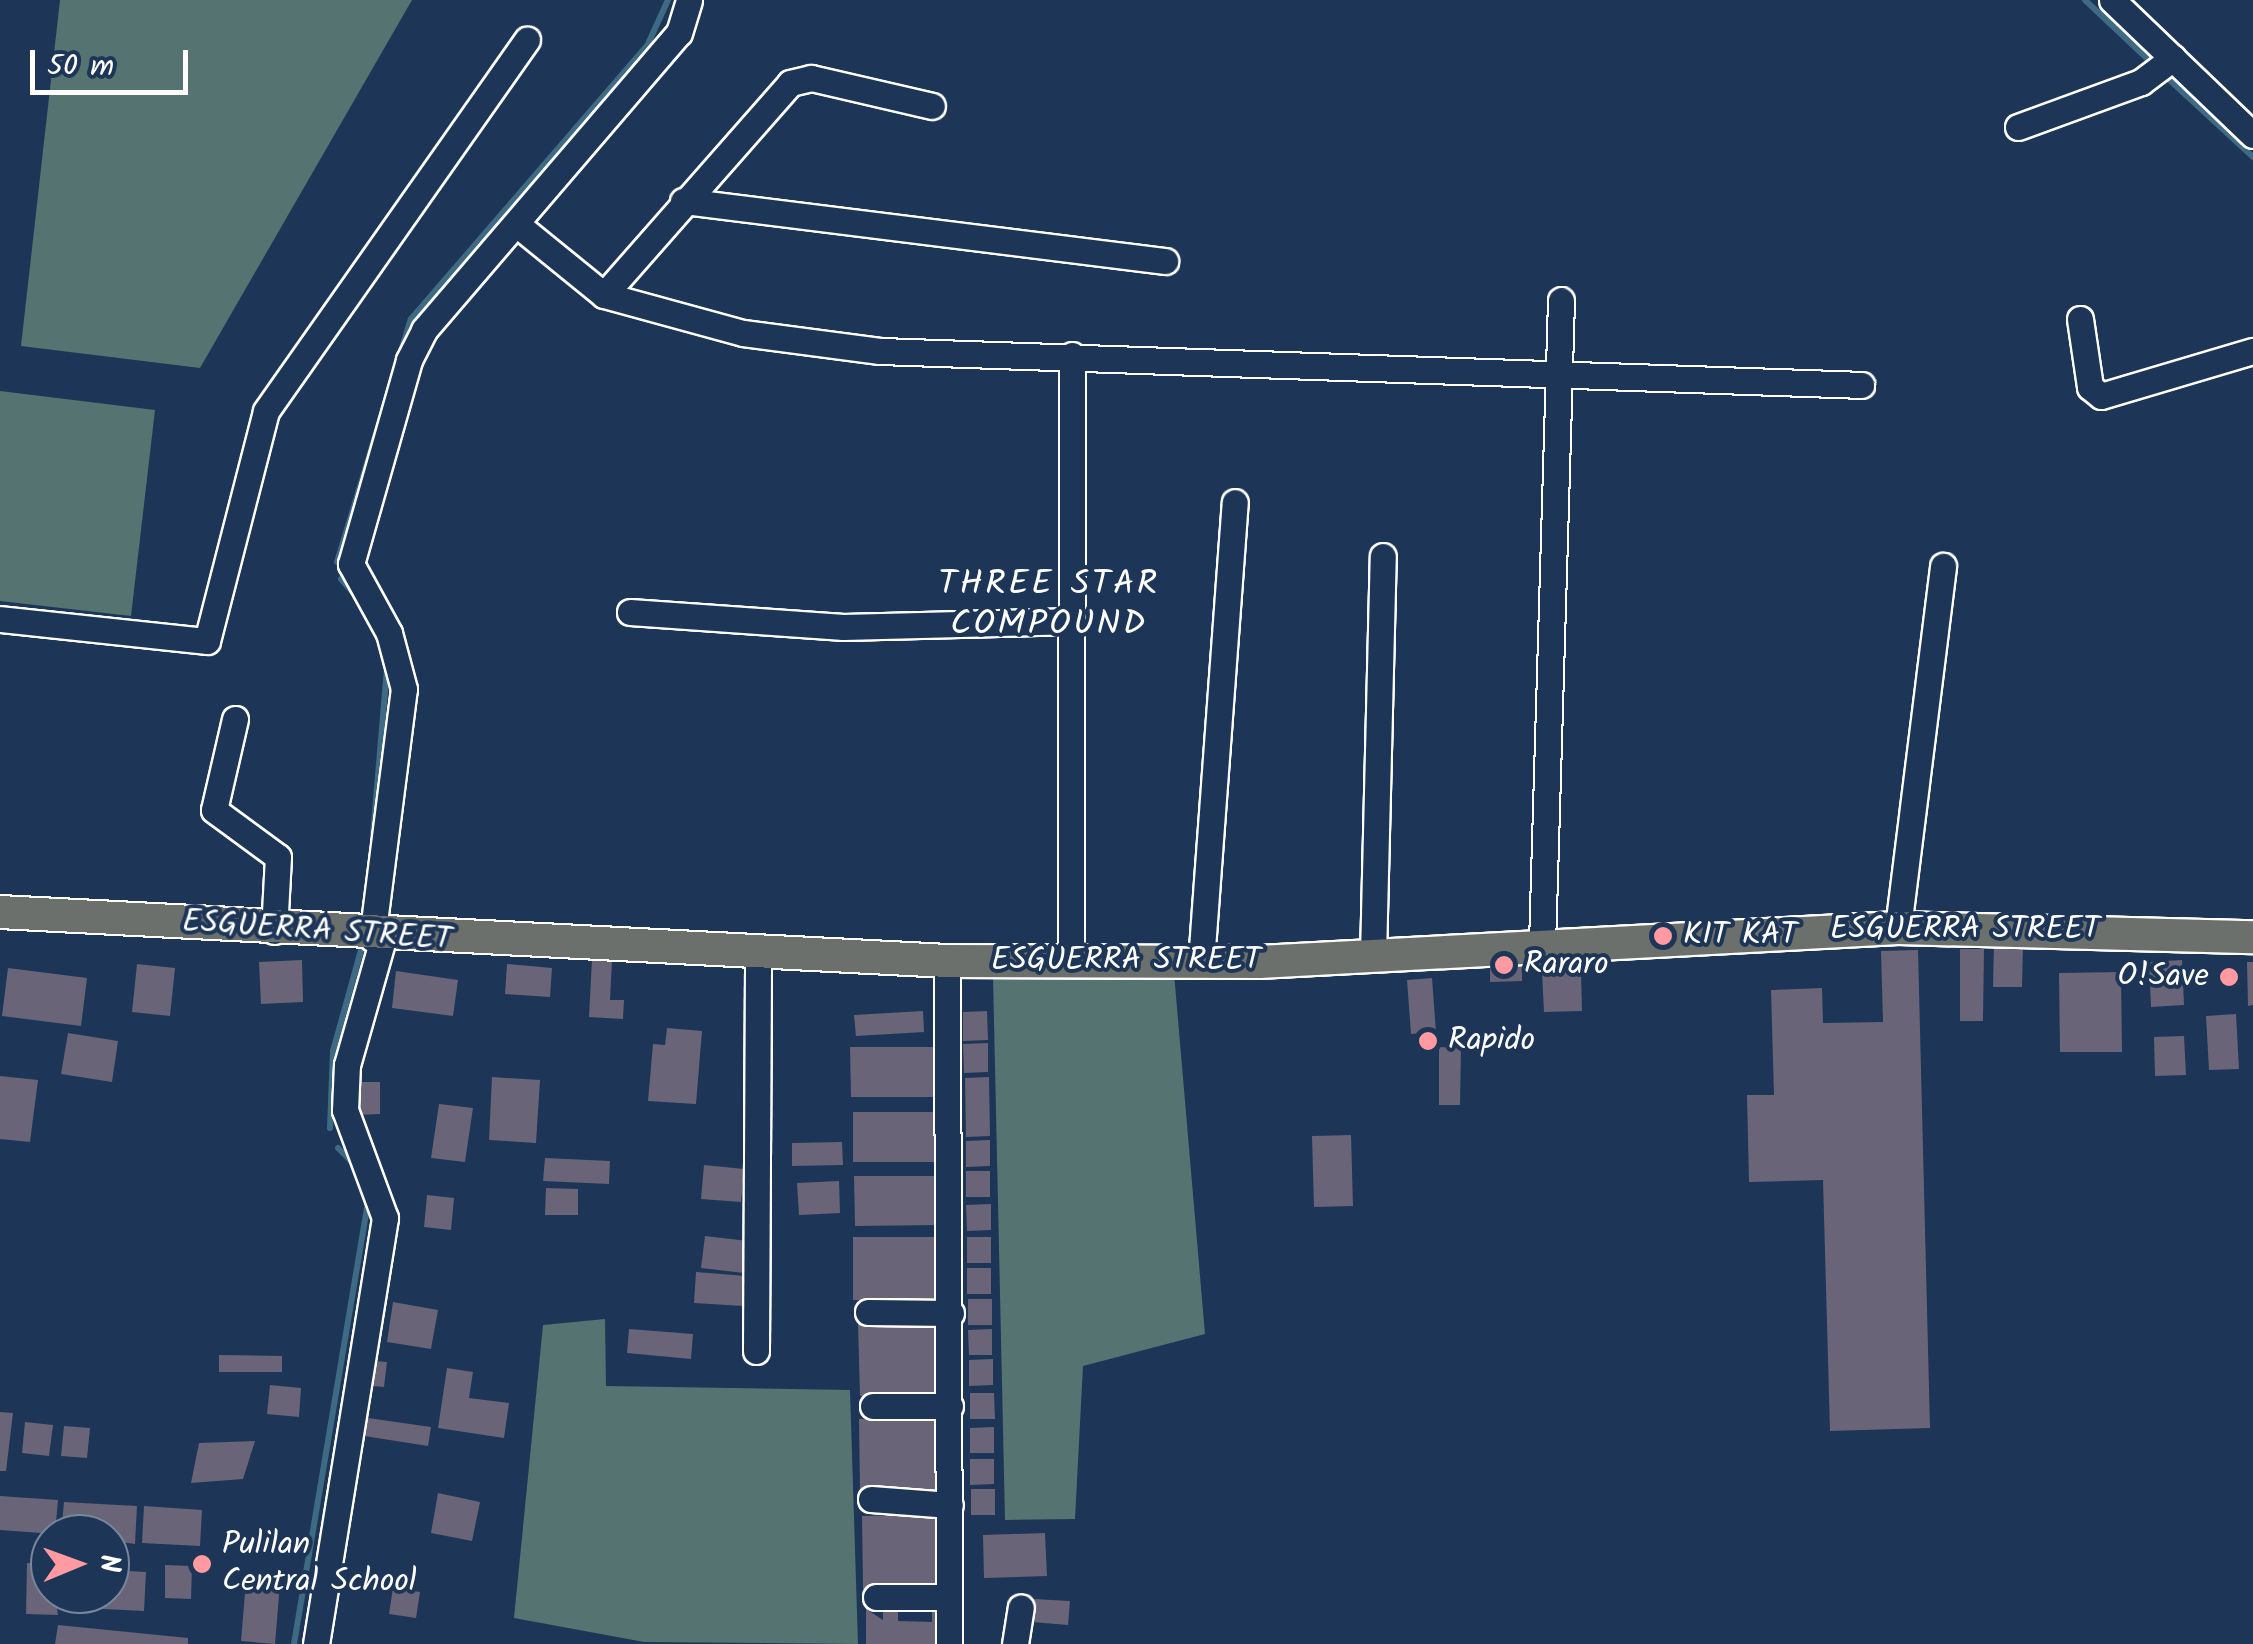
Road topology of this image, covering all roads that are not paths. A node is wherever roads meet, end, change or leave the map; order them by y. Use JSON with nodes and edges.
{"nodes":[{"id":1,"x":689,"y":0,"type":"edge"},
{"id":2,"x":2112,"y":0,"type":"edge"},
{"id":3,"x":527,"y":39,"type":"dead end"},
{"id":4,"x":2164,"y":66,"type":"junction"},
{"id":5,"x":932,"y":106,"type":"dead end"},
{"id":6,"x":2018,"y":127,"type":"dead end"},
{"id":7,"x":2253,"y":135,"type":"edge"},
{"id":8,"x":683,"y":200,"type":"junction"},
{"id":9,"x":518,"y":226,"type":"junction"},
{"id":10,"x":1165,"y":262,"type":"dead end"},
{"id":11,"x":604,"y":295,"type":"junction"},
{"id":12,"x":1561,"y":300,"type":"dead end"},
{"id":13,"x":2080,"y":319,"type":"dead end"},
{"id":14,"x":2253,"y":351,"type":"edge"},
{"id":15,"x":1072,"y":354,"type":"junction"},
{"id":16,"x":1558,"y":379,"type":"junction"},
{"id":17,"x":1861,"y":385,"type":"dead end"},
{"id":18,"x":1235,"y":502,"type":"dead end"},
{"id":19,"x":1383,"y":556,"type":"dead end"},
{"id":20,"x":1943,"y":566,"type":"dead end"},
{"id":21,"x":630,"y":612,"type":"dead end"},
{"id":22,"x":0,"y":619,"type":"edge"},
{"id":23,"x":1067,"y":621,"type":"junction"},
{"id":24,"x":235,"y":719,"type":"dead end"},
{"id":25,"x":0,"y":912,"type":"edge"},
{"id":26,"x":1898,"y":928,"type":"junction"},
{"id":27,"x":274,"y":931,"type":"junction"},
{"id":28,"x":2253,"y":937,"type":"edge"},
{"id":29,"x":378,"y":938,"type":"junction"},
{"id":30,"x":1542,"y":944,"type":"junction"},
{"id":31,"x":1372,"y":956,"type":"junction"},
{"id":32,"x":758,"y":957,"type":"junction"},
{"id":33,"x":947,"y":961,"type":"junction"},
{"id":34,"x":1071,"y":962,"type":"junction"},
{"id":35,"x":1200,"y":962,"type":"junction"},
{"id":36,"x":868,"y":1312,"type":"dead end"},
{"id":37,"x":950,"y":1313,"type":"junction"},
{"id":38,"x":756,"y":1351,"type":"dead end"},
{"id":39,"x":873,"y":1406,"type":"dead end"},
{"id":40,"x":950,"y":1406,"type":"junction"},
{"id":41,"x":871,"y":1499,"type":"dead end"},
{"id":42,"x":950,"y":1505,"type":"junction"},
{"id":43,"x":876,"y":1597,"type":"dead end"},
{"id":44,"x":949,"y":1597,"type":"junction"},
{"id":45,"x":1022,"y":1607,"type":"dead end"},
{"id":46,"x":316,"y":1644,"type":"edge"},
{"id":47,"x":949,"y":1644,"type":"edge"},
{"id":48,"x":1015,"y":1644,"type":"edge"}],
"edges":[{"from":1,"to":9,"type":"street"},
{"from":2,"to":4,"type":"street"},
{"from":3,"to":22,"type":"street"},
{"from":4,"to":6,"type":"street"},
{"from":4,"to":7,"type":"street"},
{"from":5,"to":8,"type":"street"},
{"from":8,"to":10,"type":"street"},
{"from":8,"to":11,"type":"street"},
{"from":9,"to":11,"type":"street"},
{"from":9,"to":29,"type":"street"},
{"from":11,"to":15,"type":"street"},
{"from":12,"to":16,"type":"street"},
{"from":13,"to":14,"type":"street"},
{"from":15,"to":16,"type":"street"},
{"from":15,"to":23,"type":"street"},
{"from":16,"to":17,"type":"street"},
{"from":16,"to":30,"type":"street"},
{"from":18,"to":35,"type":"street"},
{"from":19,"to":31,"type":"street"},
{"from":20,"to":26,"type":"street"},
{"from":21,"to":23,"type":"street"},
{"from":23,"to":34,"type":"street"},
{"from":24,"to":27,"type":"street"},
{"from":25,"to":27,"type":"main road","name":"ESGUERRA STREET"},
{"from":26,"to":28,"type":"main road","name":"ESGUERRA STREET"},
{"from":26,"to":30,"type":"main road","name":"ESGUERRA STREET"},
{"from":27,"to":29,"type":"main road","name":"ESGUERRA STREET"},
{"from":29,"to":32,"type":"main road","name":"ESGUERRA STREET"},
{"from":29,"to":46,"type":"street"},
{"from":30,"to":31,"type":"main road","name":"ESGUERRA STREET"},
{"from":31,"to":35,"type":"main road","name":"ESGUERRA STREET"},
{"from":32,"to":33,"type":"main road","name":"ESGUERRA STREET"},
{"from":32,"to":38,"type":"street"},
{"from":33,"to":34,"type":"main road","name":"ESGUERRA STREET"},
{"from":33,"to":37,"type":"street"},
{"from":34,"to":35,"type":"main road","name":"ESGUERRA STREET"},
{"from":36,"to":37,"type":"street"},
{"from":37,"to":40,"type":"street"},
{"from":39,"to":40,"type":"street"},
{"from":40,"to":42,"type":"street"},
{"from":41,"to":42,"type":"street"},
{"from":42,"to":44,"type":"street"},
{"from":43,"to":44,"type":"street"},
{"from":44,"to":47,"type":"street"},
{"from":45,"to":48,"type":"street"}]}
